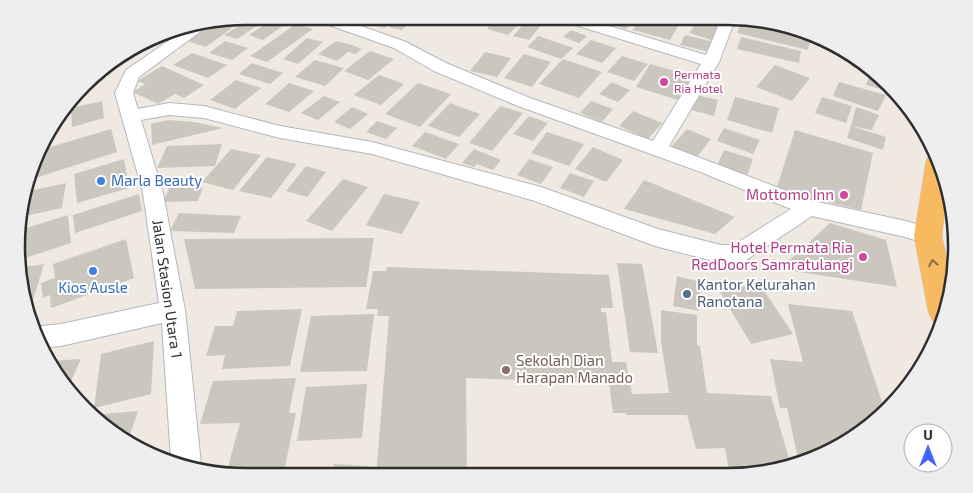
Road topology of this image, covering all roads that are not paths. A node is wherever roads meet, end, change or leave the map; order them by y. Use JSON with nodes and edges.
{"nodes":[{"id":1,"x":342,"y":25,"type":"edge"},
{"id":2,"x":593,"y":25,"type":"edge"},
{"id":3,"x":726,"y":25,"type":"edge"},
{"id":4,"x":190,"y":33,"type":"edge"},
{"id":5,"x":711,"y":62,"type":"junction"},
{"id":6,"x":130,"y":116,"type":"junction"},
{"id":7,"x":658,"y":149,"type":"junction"},
{"id":8,"x":936,"y":175,"type":"edge"},
{"id":9,"x":809,"y":208,"type":"junction"},
{"id":10,"x":928,"y":236,"type":"junction"},
{"id":11,"x":941,"y":301,"type":"edge"},
{"id":12,"x":173,"y":310,"type":"junction"},
{"id":13,"x":44,"y":336,"type":"edge"},
{"id":14,"x":186,"y":459,"type":"edge"}],
"edges":[{"from":1,"to":7,"type":"street"},
{"from":2,"to":5,"type":"street"},
{"from":3,"to":5,"type":"street"},
{"from":4,"to":6,"type":"street","name":"Jalan Stasion Utara 1"},
{"from":5,"to":7,"type":"street"},
{"from":6,"to":9,"type":"street"},
{"from":6,"to":12,"type":"street","name":"Jalan Stasion Utara 1"},
{"from":7,"to":9,"type":"street"},
{"from":8,"to":10,"type":"highway"},
{"from":9,"to":10,"type":"street"},
{"from":11,"to":10,"type":"highway","one_way":true},
{"from":12,"to":13,"type":"street"},
{"from":12,"to":14,"type":"street","name":"Jalan Stasion Utara 1"}]}
